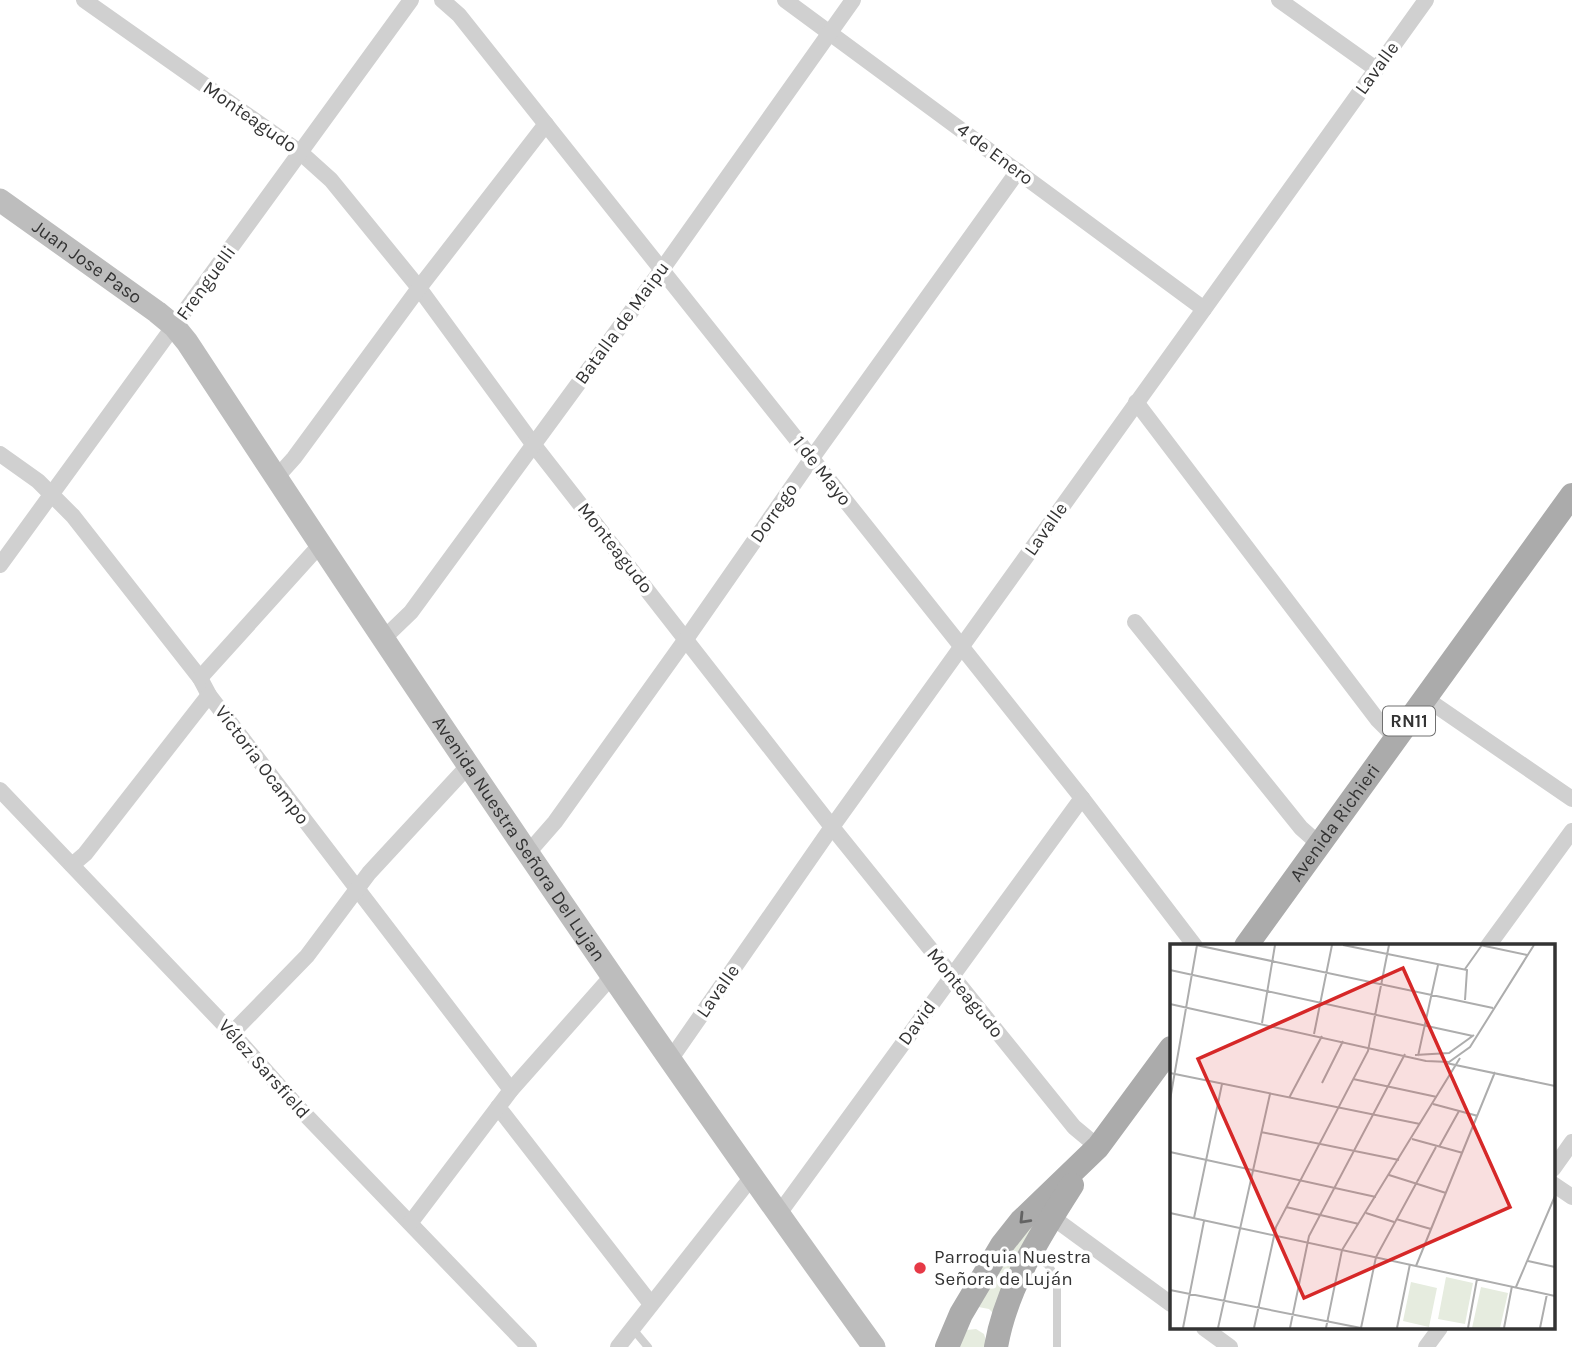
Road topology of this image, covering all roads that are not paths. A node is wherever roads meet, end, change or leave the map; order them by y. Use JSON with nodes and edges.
{"nodes":[{"id":1,"x":84,"y":0,"type":"edge"},
{"id":2,"x":411,"y":0,"type":"edge"},
{"id":3,"x":442,"y":0,"type":"edge"},
{"id":4,"x":785,"y":0,"type":"edge"},
{"id":5,"x":853,"y":0,"type":"edge"},
{"id":6,"x":1279,"y":0,"type":"edge"},
{"id":7,"x":1426,"y":0,"type":"edge"},
{"id":8,"x":830,"y":32,"type":"junction"},
{"id":9,"x":1376,"y":69,"type":"junction"},
{"id":10,"x":546,"y":124,"type":"junction"},
{"id":11,"x":301,"y":153,"type":"junction"},
{"id":12,"x":1018,"y":171,"type":"junction"},
{"id":13,"x":0,"y":200,"type":"edge"},
{"id":14,"x":663,"y":268,"type":"junction"},
{"id":15,"x":419,"y":288,"type":"junction"},
{"id":16,"x":1204,"y":309,"type":"junction"},
{"id":17,"x":174,"y":326,"type":"junction"},
{"id":18,"x":1136,"y":402,"type":"junction"},
{"id":19,"x":534,"y":444,"type":"junction"},
{"id":20,"x":0,"y":454,"type":"edge"},
{"id":21,"x":812,"y":458,"type":"junction"},
{"id":22,"x":276,"y":478,"type":"junction"},
{"id":23,"x":53,"y":494,"type":"junction"},
{"id":24,"x":1572,"y":495,"type":"edge"},
{"id":25,"x":320,"y":545,"type":"junction"},
{"id":26,"x":0,"y":565,"type":"edge"},
{"id":27,"x":1135,"y":622,"type":"dead end"},
{"id":28,"x":383,"y":639,"type":"junction"},
{"id":29,"x":686,"y":639,"type":"junction"},
{"id":30,"x":961,"y":648,"type":"junction"},
{"id":31,"x":200,"y":678,"type":"junction"},
{"id":32,"x":209,"y":695,"type":"junction"},
{"id":33,"x":1425,"y":698,"type":"junction"},
{"id":34,"x":1396,"y":738,"type":"junction"},
{"id":35,"x":468,"y":766,"type":"junction"},
{"id":36,"x":0,"y":790,"type":"edge"},
{"id":37,"x":1082,"y":798,"type":"junction"},
{"id":38,"x":1572,"y":799,"type":"edge"},
{"id":39,"x":832,"y":827,"type":"junction"},
{"id":40,"x":1572,"y":831,"type":"edge"},
{"id":41,"x":1319,"y":844,"type":"junction"},
{"id":42,"x":527,"y":854,"type":"junction"},
{"id":43,"x":72,"y":865,"type":"junction"},
{"id":44,"x":358,"y":891,"type":"junction"},
{"id":45,"x":1193,"y":944,"type":"edge"},
{"id":46,"x":1247,"y":944,"type":"edge"},
{"id":47,"x":1489,"y":944,"type":"edge"},
{"id":48,"x":951,"y":975,"type":"junction"},
{"id":49,"x":612,"y":976,"type":"junction"},
{"id":50,"x":232,"y":1033,"type":"junction"},
{"id":51,"x":1170,"y":1049,"type":"edge"},
{"id":52,"x":670,"y":1060,"type":"junction"},
{"id":53,"x":511,"y":1090,"type":"junction"},
{"id":54,"x":498,"y":1107,"type":"junction"},
{"id":55,"x":1572,"y":1142,"type":"edge"},
{"id":56,"x":1094,"y":1150,"type":"junction"},
{"id":57,"x":1554,"y":1168,"type":"edge"},
{"id":58,"x":751,"y":1178,"type":"junction"},
{"id":59,"x":1554,"y":1185,"type":"edge"},
{"id":60,"x":1572,"y":1197,"type":"edge"},
{"id":61,"x":778,"y":1214,"type":"junction"},
{"id":62,"x":1052,"y":1217,"type":"junction"},
{"id":63,"x":411,"y":1222,"type":"junction"},
{"id":64,"x":1032,"y":1253,"type":"junction"},
{"id":65,"x":1170,"y":1303,"type":"edge"},
{"id":66,"x":651,"y":1304,"type":"junction"},
{"id":67,"x":961,"y":1314,"type":"junction"},
{"id":68,"x":632,"y":1328,"type":"junction"},
{"id":69,"x":1439,"y":1330,"type":"edge"},
{"id":70,"x":1209,"y":1334,"type":"edge"},
{"id":71,"x":997,"y":1339,"type":"edge"},
{"id":72,"x":946,"y":1346,"type":"edge"},
{"id":73,"x":529,"y":1347,"type":"edge"},
{"id":74,"x":618,"y":1347,"type":"edge"},
{"id":75,"x":648,"y":1347,"type":"edge"},
{"id":76,"x":874,"y":1347,"type":"edge"},
{"id":77,"x":1057,"y":1347,"type":"edge"},
{"id":78,"x":1230,"y":1347,"type":"edge"},
{"id":79,"x":1426,"y":1347,"type":"edge"}],
"edges":[{"from":1,"to":11,"type":"street","name":"Monteagudo"},
{"from":2,"to":11,"type":"street","name":"Frenguelli"},
{"from":3,"to":10,"type":"street","name":"1 de Mayo"},
{"from":4,"to":8,"type":"street","name":"4 de Enero"},
{"from":5,"to":8,"type":"street","name":"Batalla de Maipu"},
{"from":6,"to":9,"type":"street"},
{"from":7,"to":9,"type":"street","name":"Lavalle"},
{"from":8,"to":12,"type":"street","name":"4 de Enero"},
{"from":8,"to":14,"type":"street","name":"Batalla de Maipu"},
{"from":9,"to":16,"type":"street","name":"Lavalle"},
{"from":10,"to":14,"type":"street","name":"1 de Mayo"},
{"from":10,"to":15,"type":"street"},
{"from":11,"to":15,"type":"street","name":"Monteagudo"},
{"from":11,"to":17,"type":"street","name":"Frenguelli"},
{"from":12,"to":16,"type":"street","name":"4 de Enero"},
{"from":12,"to":21,"type":"street","name":"Dorrego"},
{"from":13,"to":17,"type":"street","name":"Juan Jose Paso"},
{"from":14,"to":19,"type":"street","name":"Batalla de Maipu"},
{"from":14,"to":21,"type":"street","name":"1 de Mayo"},
{"from":15,"to":19,"type":"street","name":"Monteagudo"},
{"from":15,"to":22,"type":"street"},
{"from":16,"to":18,"type":"street","name":"Lavalle"},
{"from":17,"to":22,"type":"street","name":"Avenida Nuestra Señora Del Lujan"},
{"from":17,"to":23,"type":"street","name":"Frenguelli"},
{"from":18,"to":30,"type":"street","name":"Lavalle"},
{"from":18,"to":34,"type":"street"},
{"from":19,"to":28,"type":"street","name":"Batalla de Maipu"},
{"from":19,"to":29,"type":"street","name":"Monteagudo"},
{"from":20,"to":23,"type":"street","name":"Victoria Ocampo"},
{"from":21,"to":29,"type":"street","name":"Dorrego"},
{"from":21,"to":30,"type":"street","name":"1 de Mayo"},
{"from":22,"to":25,"type":"street","name":"Avenida Nuestra Señora Del Lujan"},
{"from":23,"to":26,"type":"street","name":"Frenguelli"},
{"from":23,"to":31,"type":"street","name":"Victoria Ocampo"},
{"from":24,"to":33,"type":"main road","name":"Avenida Richieri","number":"RN11"},
{"from":25,"to":28,"type":"street","name":"Avenida Nuestra Señora Del Lujan"},
{"from":25,"to":31,"type":"street"},
{"from":27,"to":41,"type":"street"},
{"from":28,"to":35,"type":"street","name":"Avenida Nuestra Señora Del Lujan"},
{"from":29,"to":39,"type":"street","name":"Monteagudo"},
{"from":29,"to":42,"type":"street","name":"Dorrego"},
{"from":30,"to":37,"type":"street","name":"1 de Mayo"},
{"from":30,"to":39,"type":"street","name":"Lavalle"},
{"from":31,"to":32,"type":"street","name":"Victoria Ocampo"},
{"from":32,"to":43,"type":"street"},
{"from":32,"to":44,"type":"street","name":"Victoria Ocampo"},
{"from":33,"to":34,"type":"main road","name":"Avenida Richieri","number":"RN11"},
{"from":33,"to":38,"type":"street"},
{"from":34,"to":41,"type":"main road","name":"Avenida Richieri","number":"RN11"},
{"from":35,"to":42,"type":"street","name":"Avenida Nuestra Señora Del Lujan"},
{"from":35,"to":44,"type":"street"},
{"from":36,"to":43,"type":"street","name":"Vélez Sarsfield"},
{"from":37,"to":45,"type":"street","name":"1 de Mayo"},
{"from":37,"to":48,"type":"street","name":"David"},
{"from":39,"to":48,"type":"street","name":"Monteagudo"},
{"from":39,"to":52,"type":"street","name":"Lavalle"},
{"from":40,"to":47,"type":"street"},
{"from":41,"to":46,"type":"main road","name":"Avenida Richieri","number":"RN11"},
{"from":42,"to":49,"type":"street","name":"Avenida Nuestra Señora Del Lujan"},
{"from":43,"to":50,"type":"street","name":"Vélez Sarsfield"},
{"from":44,"to":50,"type":"street"},
{"from":44,"to":53,"type":"street","name":"Victoria Ocampo"},
{"from":48,"to":56,"type":"street","name":"Monteagudo"},
{"from":48,"to":61,"type":"street","name":"David"},
{"from":49,"to":52,"type":"street","name":"Avenida Nuestra Señora Del Lujan"},
{"from":49,"to":53,"type":"street"},
{"from":50,"to":63,"type":"street","name":"Vélez Sarsfield"},
{"from":51,"to":56,"type":"main road"},
{"from":52,"to":58,"type":"street","name":"Avenida Nuestra Señora Del Lujan"},
{"from":53,"to":54,"type":"street"},
{"from":54,"to":63,"type":"street"},
{"from":54,"to":66,"type":"street"},
{"from":55,"to":57,"type":"street"},
{"from":56,"to":62,"type":"main road"},
{"from":56,"to":67,"type":"main road","one_way":true},
{"from":58,"to":61,"type":"street","name":"Avenida Nuestra Señora Del Lujan"},
{"from":58,"to":66,"type":"street"},
{"from":59,"to":60,"type":"street"},
{"from":61,"to":76,"type":"street","name":"Avenida Nuestra Señora Del Lujan"},
{"from":62,"to":64,"type":"main road"},
{"from":62,"to":65,"type":"street"},
{"from":63,"to":73,"type":"street","name":"Vélez Sarsfield"},
{"from":64,"to":71,"type":"main road"},
{"from":64,"to":77,"type":"lane"},
{"from":66,"to":68,"type":"street"},
{"from":67,"to":71,"type":"main road"},
{"from":67,"to":72,"type":"main road"},
{"from":68,"to":74,"type":"street"},
{"from":68,"to":75,"type":"lane"},
{"from":69,"to":79,"type":"street"},
{"from":70,"to":78,"type":"street"}]}
